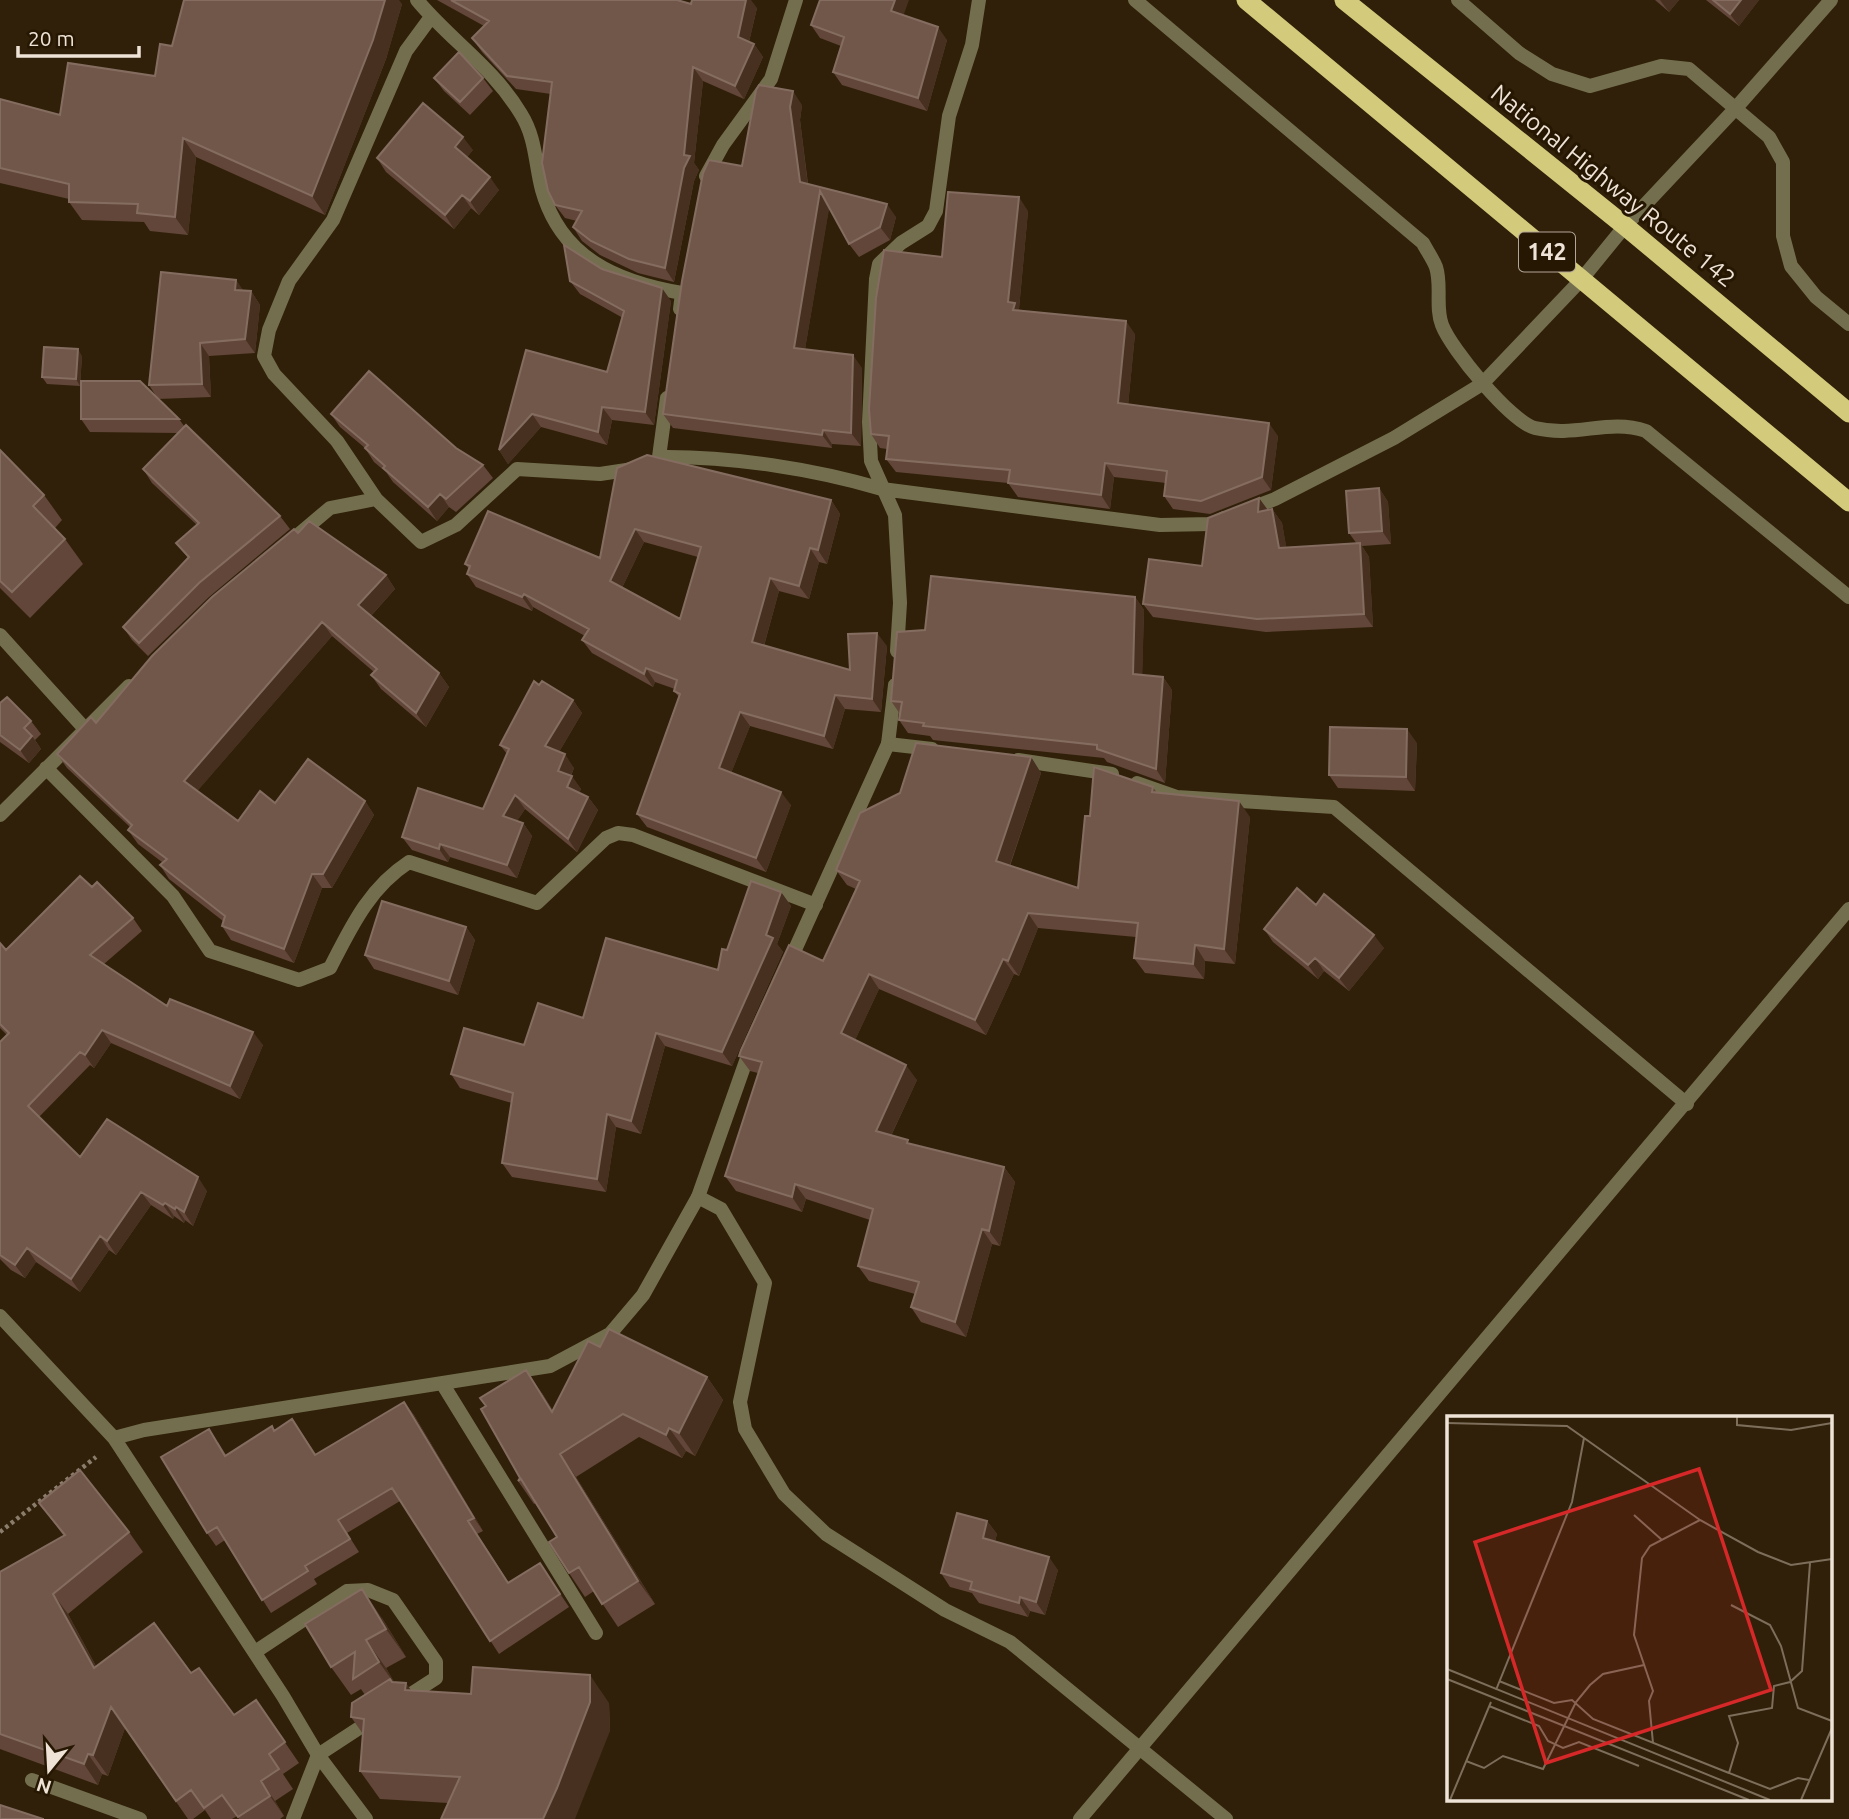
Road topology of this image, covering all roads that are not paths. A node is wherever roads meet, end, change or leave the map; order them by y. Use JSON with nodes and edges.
{"nodes":[{"id":1,"x":418,"y":0,"type":"edge"},
{"id":2,"x":796,"y":0,"type":"edge"},
{"id":3,"x":979,"y":0,"type":"edge"},
{"id":4,"x":1135,"y":0,"type":"edge"},
{"id":5,"x":1246,"y":0,"type":"edge"},
{"id":6,"x":1344,"y":0,"type":"edge"},
{"id":7,"x":1458,"y":0,"type":"edge"},
{"id":8,"x":1831,"y":0,"type":"edge"},
{"id":9,"x":431,"y":17,"type":"junction"},
{"id":10,"x":1735,"y":109,"type":"junction"},
{"id":11,"x":700,"y":196,"type":"edge"},
{"id":12,"x":1625,"y":226,"type":"junction"},
{"id":13,"x":1581,"y":281,"type":"junction"},
{"id":14,"x":679,"y":318,"type":"edge"},
{"id":15,"x":1849,"y":324,"type":"edge"},
{"id":16,"x":670,"y":381,"type":"edge"},
{"id":17,"x":1482,"y":384,"type":"junction"},
{"id":18,"x":1849,"y":413,"type":"edge"},
{"id":19,"x":659,"y":457,"type":"junction"},
{"id":20,"x":882,"y":489,"type":"junction"},
{"id":21,"x":376,"y":499,"type":"junction"},
{"id":22,"x":1849,"y":502,"type":"edge"},
{"id":23,"x":288,"y":543,"type":"edge"},
{"id":24,"x":1849,"y":597,"type":"edge"},
{"id":25,"x":0,"y":635,"type":"edge"},
{"id":26,"x":137,"y":679,"type":"edge"},
{"id":27,"x":85,"y":729,"type":"junction"},
{"id":28,"x":888,"y":744,"type":"junction"},
{"id":29,"x":941,"y":751,"type":"edge"},
{"id":30,"x":1007,"y":759,"type":"edge"},
{"id":31,"x":46,"y":768,"type":"junction"},
{"id":32,"x":0,"y":815,"type":"edge"},
{"id":33,"x":816,"y":905,"type":"junction"},
{"id":34,"x":1849,"y":909,"type":"edge"},
{"id":35,"x":782,"y":978,"type":"edge"},
{"id":36,"x":760,"y":1026,"type":"edge"},
{"id":37,"x":1687,"y":1104,"type":"junction"},
{"id":38,"x":698,"y":1196,"type":"junction"},
{"id":39,"x":0,"y":1317,"type":"edge"},
{"id":40,"x":442,"y":1383,"type":"junction"},
{"id":41,"x":114,"y":1438,"type":"junction"},
{"id":42,"x":596,"y":1633,"type":"edge"},
{"id":43,"x":254,"y":1652,"type":"junction"},
{"id":44,"x":1141,"y":1746,"type":"junction"},
{"id":45,"x":317,"y":1755,"type":"junction"},
{"id":46,"x":32,"y":1780,"type":"dead end"},
{"id":47,"x":140,"y":1819,"type":"edge"},
{"id":48,"x":293,"y":1819,"type":"edge"},
{"id":49,"x":366,"y":1819,"type":"edge"},
{"id":50,"x":1080,"y":1819,"type":"edge"},
{"id":51,"x":1226,"y":1819,"type":"edge"}],
"edges":[{"from":1,"to":9,"type":"street"},
{"from":2,"to":11,"type":"street"},
{"from":3,"to":20,"type":"street"},
{"from":4,"to":17,"type":"street"},
{"from":5,"to":13,"type":"highway","number":"142"},
{"from":6,"to":12,"type":"highway","name":"National Highway Route 142","number":"142"},
{"from":7,"to":10,"type":"street"},
{"from":8,"to":10,"type":"street"},
{"from":9,"to":14,"type":"street"},
{"from":9,"to":21,"type":"street"},
{"from":10,"to":12,"type":"street"},
{"from":10,"to":15,"type":"street"},
{"from":12,"to":13,"type":"street"},
{"from":12,"to":18,"type":"highway","name":"National Highway Route 142","number":"142"},
{"from":13,"to":17,"type":"street"},
{"from":13,"to":22,"type":"highway","number":"142"},
{"from":16,"to":19,"type":"street"},
{"from":17,"to":20,"type":"street"},
{"from":17,"to":24,"type":"street"},
{"from":19,"to":20,"type":"street"},
{"from":19,"to":21,"type":"street"},
{"from":20,"to":28,"type":"street"},
{"from":21,"to":23,"type":"street"},
{"from":25,"to":27,"type":"street"},
{"from":26,"to":27,"type":"street"},
{"from":27,"to":31,"type":"street"},
{"from":28,"to":29,"type":"street"},
{"from":28,"to":33,"type":"street"},
{"from":30,"to":37,"type":"street"},
{"from":31,"to":32,"type":"street"},
{"from":31,"to":33,"type":"street"},
{"from":33,"to":35,"type":"street"},
{"from":34,"to":37,"type":"street"},
{"from":36,"to":38,"type":"street"},
{"from":37,"to":44,"type":"street"},
{"from":38,"to":40,"type":"street"},
{"from":38,"to":44,"type":"street"},
{"from":39,"to":41,"type":"street"},
{"from":40,"to":41,"type":"street"},
{"from":40,"to":42,"type":"street"},
{"from":41,"to":43,"type":"street"},
{"from":43,"to":45,"type":"street"},
{"from":43,"to":45,"type":"street"},
{"from":44,"to":50,"type":"street"},
{"from":44,"to":51,"type":"street"},
{"from":45,"to":48,"type":"street"},
{"from":45,"to":49,"type":"street"},
{"from":46,"to":47,"type":"street"}]}
